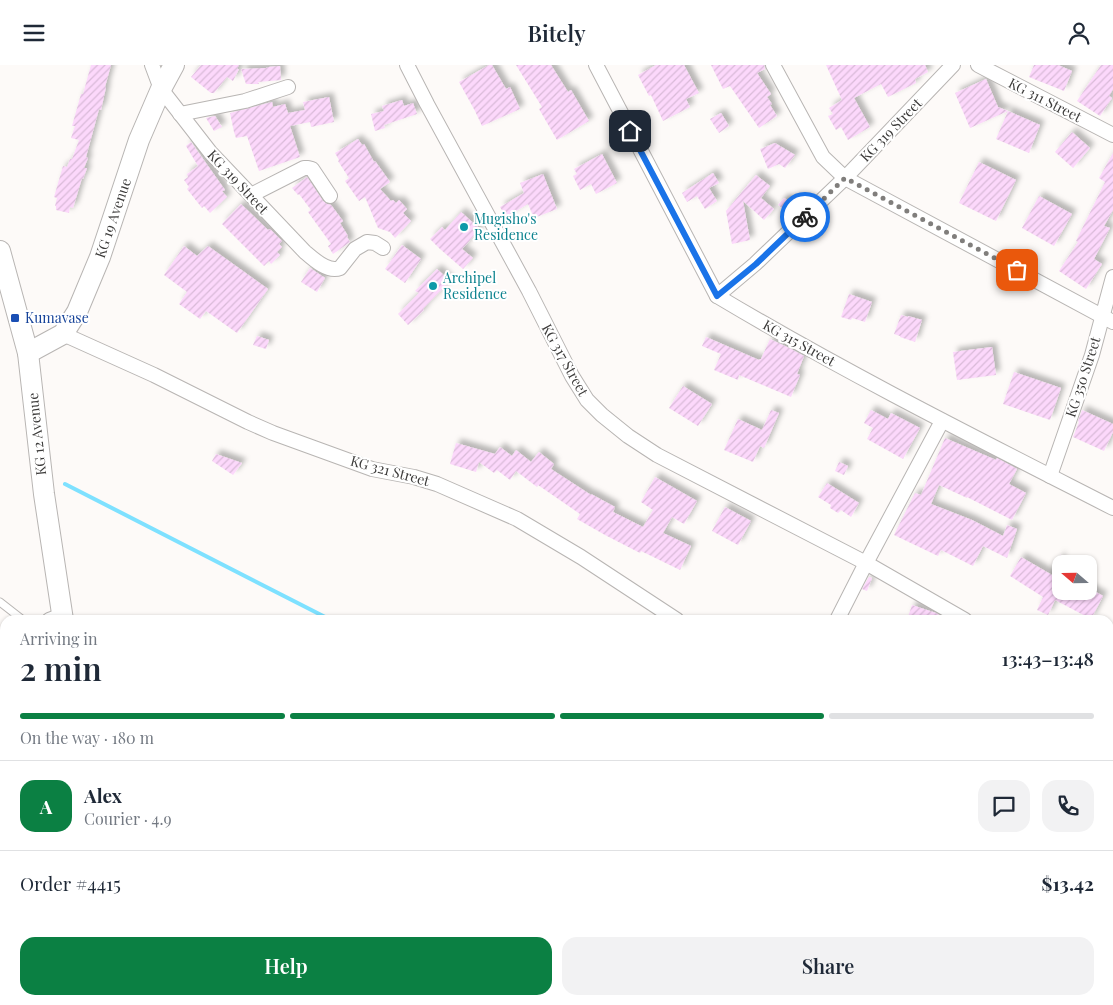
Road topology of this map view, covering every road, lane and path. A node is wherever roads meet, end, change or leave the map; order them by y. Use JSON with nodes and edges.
{"nodes":[{"id":1,"x":152,"y":65,"type":"edge"},
{"id":2,"x":174,"y":65,"type":"edge"},
{"id":3,"x":407,"y":65,"type":"edge"},
{"id":4,"x":596,"y":65,"type":"edge"},
{"id":5,"x":773,"y":65,"type":"edge"},
{"id":6,"x":953,"y":65,"type":"edge"},
{"id":7,"x":978,"y":65,"type":"edge"},
{"id":8,"x":288,"y":87,"type":"dead end"},
{"id":9,"x":161,"y":89,"type":"junction"},
{"id":10,"x":180,"y":114,"type":"junction"},
{"id":11,"x":1113,"y":135,"type":"edge"},
{"id":12,"x":845,"y":178,"type":"junction"},
{"id":13,"x":251,"y":195,"type":"junction"},
{"id":14,"x":330,"y":196,"type":"dead end"},
{"id":15,"x":383,"y":248,"type":"dead end"},
{"id":16,"x":0,"y":251,"type":"edge"},
{"id":17,"x":1113,"y":277,"type":"edge"},
{"id":18,"x":717,"y":296,"type":"junction"},
{"id":19,"x":1108,"y":319,"type":"edge"},
{"id":20,"x":63,"y":334,"type":"junction"},
{"id":21,"x":28,"y":353,"type":"junction"},
{"id":22,"x":942,"y":421,"type":"junction"},
{"id":23,"x":1050,"y":476,"type":"junction"},
{"id":24,"x":1113,"y":508,"type":"edge"},
{"id":25,"x":866,"y":563,"type":"junction"},
{"id":26,"x":0,"y":602,"type":"edge"},
{"id":27,"x":17,"y":615,"type":"edge"},
{"id":28,"x":58,"y":615,"type":"edge"},
{"id":29,"x":668,"y":615,"type":"edge"},
{"id":30,"x":840,"y":615,"type":"edge"},
{"id":31,"x":956,"y":615,"type":"edge"}],
"edges":[{"from":1,"to":9,"type":"street","name":"KG 319 Street"},
{"from":2,"to":9,"type":"main road","name":"KG 19 Avenue"},
{"from":3,"to":25,"type":"street","name":"KG 317 Street"},
{"from":4,"to":18,"type":"street"},
{"from":5,"to":12,"type":"street"},
{"from":6,"to":12,"type":"street","name":"KG 319 Street"},
{"from":7,"to":11,"type":"street","name":"KG 311 Street"},
{"from":8,"to":10,"type":"street"},
{"from":9,"to":10,"type":"street","name":"KG 319 Street"},
{"from":9,"to":20,"type":"main road","name":"KG 19 Avenue"},
{"from":10,"to":13,"type":"street","name":"KG 319 Street"},
{"from":12,"to":18,"type":"street","name":"KG 319 Street"},
{"from":12,"to":19,"type":"street"},
{"from":13,"to":14,"type":"street"},
{"from":13,"to":15,"type":"street","name":"KG 319 Street"},
{"from":16,"to":21,"type":"main road","name":"KG 12 Avenue"},
{"from":17,"to":19,"type":"street","name":"KG 350 Street"},
{"from":18,"to":22,"type":"street","name":"KG 315 Street"},
{"from":19,"to":23,"type":"street","name":"KG 350 Street"},
{"from":20,"to":21,"type":"main road","name":"KG 19 Avenue"},
{"from":20,"to":29,"type":"street","name":"KG 321 Street"},
{"from":21,"to":28,"type":"main road","name":"KG 12 Avenue"},
{"from":22,"to":23,"type":"street","name":"KG 315 Street"},
{"from":22,"to":25,"type":"street"},
{"from":23,"to":24,"type":"street","name":"KG 315 Street"},
{"from":25,"to":30,"type":"street"},
{"from":25,"to":31,"type":"street","name":"KG 317 Street"},
{"from":26,"to":27,"type":"lane"}]}
